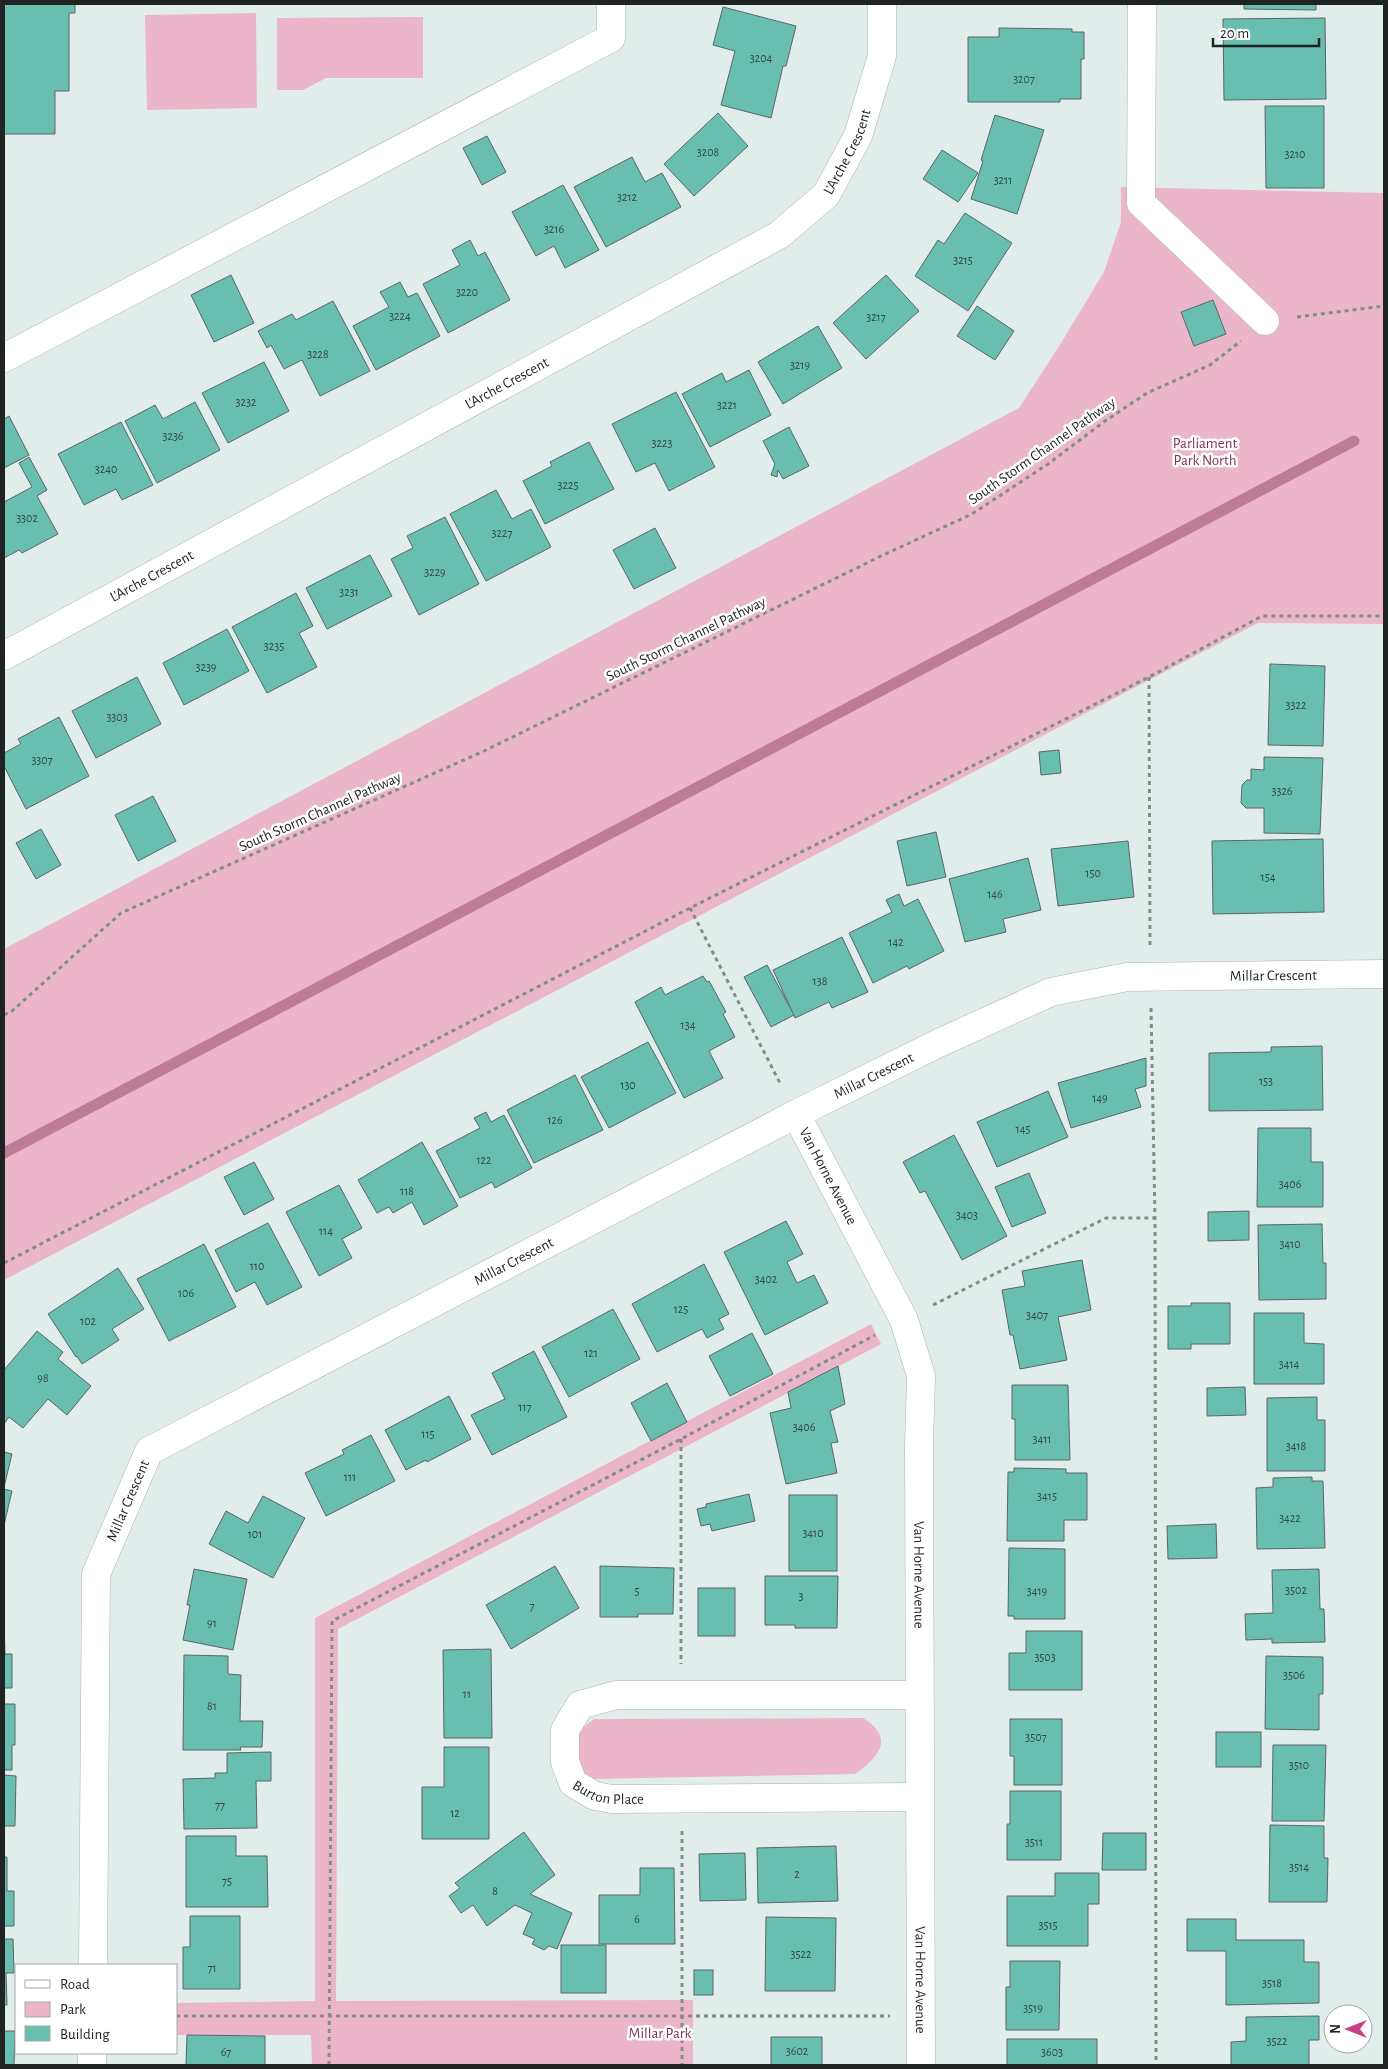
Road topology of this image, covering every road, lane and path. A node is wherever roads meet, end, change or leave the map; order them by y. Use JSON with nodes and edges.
{"nodes":[{"id":1,"x":611,"y":4,"type":"edge"},
{"id":2,"x":882,"y":4,"type":"edge"},
{"id":3,"x":1142,"y":4,"type":"edge"},
{"id":4,"x":1384,"y":306,"type":"edge"},
{"id":5,"x":1265,"y":321,"type":"junction"},
{"id":6,"x":4,"y":358,"type":"edge"},
{"id":7,"x":1384,"y":616,"type":"edge"},
{"id":8,"x":4,"y":656,"type":"edge"},
{"id":9,"x":1149,"y":677,"type":"junction"},
{"id":10,"x":690,"y":908,"type":"junction"},
{"id":11,"x":1384,"y":974,"type":"edge"},
{"id":12,"x":1151,"y":976,"type":"junction"},
{"id":13,"x":4,"y":1015,"type":"edge"},
{"id":14,"x":796,"y":1114,"type":"junction"},
{"id":15,"x":1155,"y":1218,"type":"junction"},
{"id":16,"x":4,"y":1263,"type":"edge"},
{"id":17,"x":904,"y":1320,"type":"junction"},
{"id":18,"x":681,"y":1439,"type":"junction"},
{"id":19,"x":919,"y":1694,"type":"junction"},
{"id":20,"x":681,"y":1695,"type":"junction"},
{"id":21,"x":919,"y":1797,"type":"junction"},
{"id":22,"x":682,"y":1798,"type":"junction"},
{"id":23,"x":93,"y":1964,"type":"edge"},
{"id":24,"x":682,"y":2015,"type":"junction"},
{"id":25,"x":178,"y":2016,"type":"edge"},
{"id":26,"x":329,"y":2016,"type":"junction"},
{"id":27,"x":920,"y":2016,"type":"junction"},
{"id":28,"x":329,"y":2065,"type":"edge"},
{"id":29,"x":682,"y":2065,"type":"edge"},
{"id":30,"x":921,"y":2065,"type":"edge"},
{"id":31,"x":1156,"y":2065,"type":"edge"}],
"edges":[{"from":1,"to":6,"type":"street"},
{"from":2,"to":8,"type":"street","name":"L'Arche Crescent"},
{"from":3,"to":5,"type":"street"},
{"from":4,"to":5,"type":"path"},
{"from":5,"to":13,"type":"path","name":"South Storm Channel Pathway"},
{"from":7,"to":9,"type":"path"},
{"from":9,"to":10,"type":"path"},
{"from":9,"to":12,"type":"path"},
{"from":10,"to":14,"type":"path"},
{"from":10,"to":16,"type":"path"},
{"from":11,"to":12,"type":"street","name":"Millar Crescent"},
{"from":12,"to":14,"type":"street","name":"Millar Crescent"},
{"from":12,"to":15,"type":"path"},
{"from":14,"to":17,"type":"street","name":"Van Horne Avenue"},
{"from":14,"to":23,"type":"street","name":"Millar Crescent"},
{"from":15,"to":17,"type":"path"},
{"from":15,"to":31,"type":"path"},
{"from":17,"to":18,"type":"path"},
{"from":17,"to":19,"type":"street","name":"Van Horne Avenue"},
{"from":18,"to":20,"type":"path"},
{"from":18,"to":26,"type":"path"},
{"from":19,"to":20,"type":"street","name":"Burton Place"},
{"from":19,"to":21,"type":"street","name":"Van Horne Avenue"},
{"from":20,"to":22,"type":"street","name":"Burton Place"},
{"from":21,"to":22,"type":"street","name":"Burton Place"},
{"from":21,"to":27,"type":"street","name":"Van Horne Avenue"},
{"from":22,"to":24,"type":"path"},
{"from":24,"to":26,"type":"path"},
{"from":24,"to":27,"type":"path"},
{"from":24,"to":29,"type":"path"},
{"from":25,"to":26,"type":"path"},
{"from":26,"to":28,"type":"path"},
{"from":27,"to":30,"type":"street","name":"Van Horne Avenue"}]}
